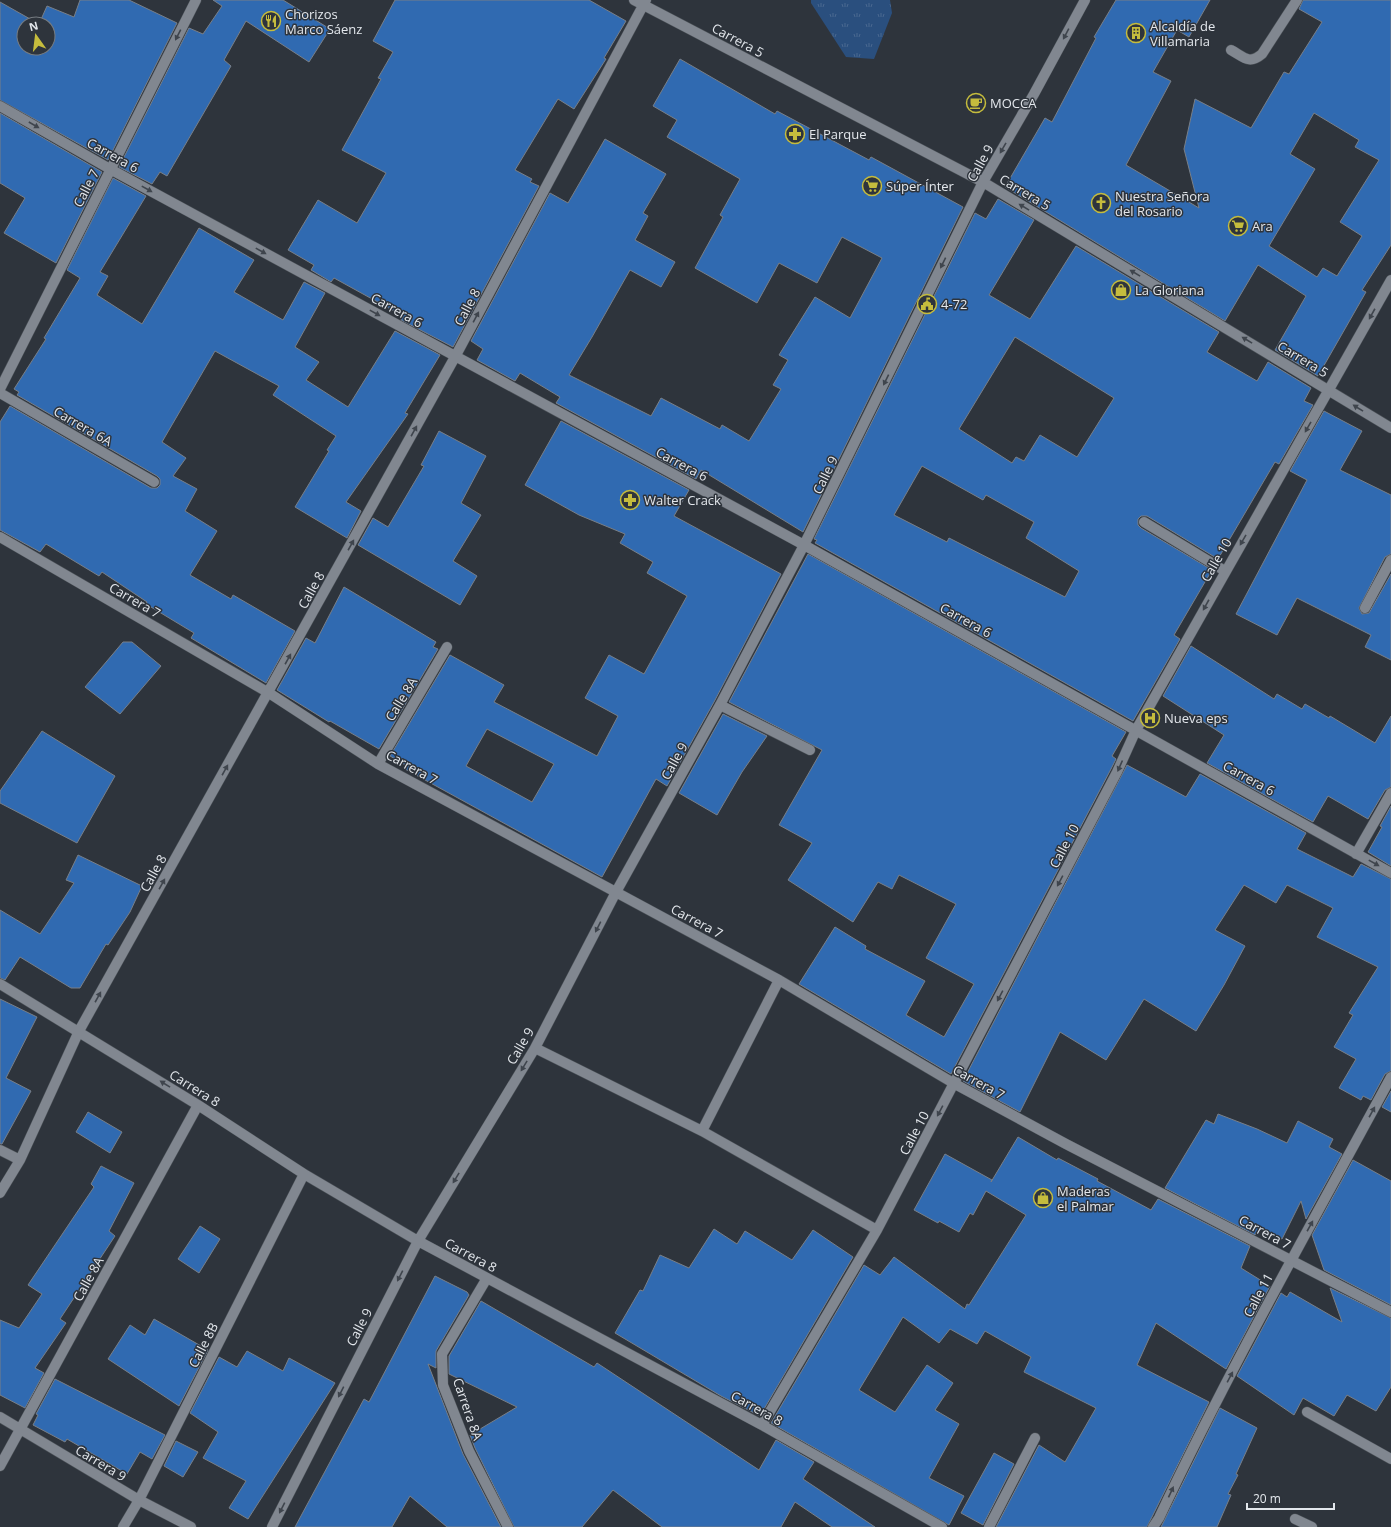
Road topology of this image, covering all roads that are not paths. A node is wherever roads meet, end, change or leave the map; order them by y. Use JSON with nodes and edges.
{"nodes":[{"id":1,"x":196,"y":0,"type":"edge"},
{"id":2,"x":1085,"y":0,"type":"edge"},
{"id":3,"x":1296,"y":0,"type":"edge"},
{"id":4,"x":641,"y":2,"type":"edge"},
{"id":5,"x":1231,"y":50,"type":"dead end"},
{"id":6,"x":0,"y":106,"type":"edge"},
{"id":7,"x":110,"y":169,"type":"junction"},
{"id":8,"x":983,"y":182,"type":"junction"},
{"id":9,"x":1391,"y":280,"type":"edge"},
{"id":10,"x":455,"y":357,"type":"junction"},
{"id":11,"x":0,"y":389,"type":"edge"},
{"id":12,"x":1329,"y":390,"type":"junction"},
{"id":13,"x":0,"y":393,"type":"edge"},
{"id":14,"x":1391,"y":428,"type":"edge"},
{"id":15,"x":154,"y":482,"type":"dead end"},
{"id":16,"x":1144,"y":522,"type":"dead end"},
{"id":17,"x":0,"y":537,"type":"edge"},
{"id":18,"x":804,"y":545,"type":"junction"},
{"id":19,"x":1391,"y":560,"type":"edge"},
{"id":20,"x":1225,"y":571,"type":"junction"},
{"id":21,"x":1366,"y":608,"type":"dead end"},
{"id":22,"x":447,"y":648,"type":"dead end"},
{"id":23,"x":269,"y":693,"type":"junction"},
{"id":24,"x":720,"y":705,"type":"junction"},
{"id":25,"x":1136,"y":730,"type":"junction"},
{"id":26,"x":810,"y":750,"type":"dead end"},
{"id":27,"x":378,"y":764,"type":"junction"},
{"id":28,"x":1391,"y":793,"type":"edge"},
{"id":29,"x":1356,"y":854,"type":"junction"},
{"id":30,"x":1391,"y":873,"type":"edge"},
{"id":31,"x":616,"y":892,"type":"junction"},
{"id":32,"x":779,"y":980,"type":"junction"},
{"id":33,"x":0,"y":984,"type":"edge"},
{"id":34,"x":79,"y":1031,"type":"junction"},
{"id":35,"x":535,"y":1048,"type":"junction"},
{"id":36,"x":1391,"y":1077,"type":"edge"},
{"id":37,"x":955,"y":1084,"type":"junction"},
{"id":38,"x":198,"y":1105,"type":"junction"},
{"id":39,"x":702,"y":1131,"type":"junction"},
{"id":40,"x":0,"y":1150,"type":"edge"},
{"id":41,"x":20,"y":1160,"type":"junction"},
{"id":42,"x":304,"y":1174,"type":"junction"},
{"id":43,"x":0,"y":1193,"type":"edge"},
{"id":44,"x":877,"y":1230,"type":"junction"},
{"id":45,"x":418,"y":1241,"type":"junction"},
{"id":46,"x":1291,"y":1260,"type":"junction"},
{"id":47,"x":486,"y":1278,"type":"junction"},
{"id":48,"x":1391,"y":1312,"type":"edge"},
{"id":49,"x":1307,"y":1412,"type":"dead end"},
{"id":50,"x":0,"y":1417,"type":"edge"},
{"id":51,"x":762,"y":1425,"type":"junction"},
{"id":52,"x":20,"y":1430,"type":"junction"},
{"id":53,"x":1035,"y":1438,"type":"dead end"},
{"id":54,"x":1391,"y":1459,"type":"edge"},
{"id":55,"x":0,"y":1466,"type":"edge"},
{"id":56,"x":138,"y":1500,"type":"junction"},
{"id":57,"x":1295,"y":1519,"type":"dead end"},
{"id":58,"x":123,"y":1527,"type":"edge"},
{"id":59,"x":191,"y":1527,"type":"edge"},
{"id":60,"x":272,"y":1527,"type":"edge"},
{"id":61,"x":508,"y":1527,"type":"edge"},
{"id":62,"x":942,"y":1527,"type":"edge"},
{"id":63,"x":989,"y":1527,"type":"edge"},
{"id":64,"x":1153,"y":1527,"type":"edge"},
{"id":65,"x":1312,"y":1527,"type":"edge"}],
"edges":[{"from":1,"to":7,"type":"street","name":"Calle 7","one_way":true},
{"from":2,"to":8,"type":"street","name":"Calle 9","one_way":true},
{"from":3,"to":5,"type":"street"},
{"from":4,"to":8,"type":"street","name":"Carrera 5"},
{"from":10,"to":4,"type":"street","name":"Calle 8","one_way":true},
{"from":6,"to":7,"type":"street","name":"Carrera 6","one_way":true},
{"from":7,"to":10,"type":"street","name":"Carrera 6","one_way":true},
{"from":7,"to":11,"type":"street","name":"Calle 7"},
{"from":12,"to":8,"type":"street","name":"Carrera 5","one_way":true},
{"from":8,"to":18,"type":"street","name":"Calle 9","one_way":true},
{"from":9,"to":12,"type":"street","name":"Calle 10","one_way":true},
{"from":10,"to":18,"type":"street","name":"Carrera 6"},
{"from":23,"to":10,"type":"street","name":"Calle 8","one_way":true},
{"from":14,"to":12,"type":"street","name":"Carrera 5","one_way":true},
{"from":12,"to":20,"type":"street","name":"Calle 10","one_way":true},
{"from":13,"to":15,"type":"street","name":"Carrera 6A"},
{"from":16,"to":20,"type":"street"},
{"from":17,"to":23,"type":"street","name":"Carrera 7"},
{"from":18,"to":24,"type":"street","name":"Calle 9"},
{"from":18,"to":25,"type":"street","name":"Carrera 6"},
{"from":19,"to":21,"type":"street"},
{"from":20,"to":25,"type":"street","name":"Calle 10","one_way":true},
{"from":22,"to":27,"type":"street","name":"Calle 8A"},
{"from":23,"to":27,"type":"street","name":"Carrera 7"},
{"from":34,"to":23,"type":"street","name":"Calle 8","one_way":true},
{"from":24,"to":26,"type":"street"},
{"from":24,"to":31,"type":"street","name":"Calle 9"},
{"from":25,"to":29,"type":"street","name":"Carrera 6"},
{"from":25,"to":37,"type":"street","name":"Calle 10","one_way":true},
{"from":27,"to":31,"type":"street","name":"Carrera 7"},
{"from":28,"to":29,"type":"street"},
{"from":29,"to":30,"type":"street","name":"Carrera 6","one_way":true},
{"from":31,"to":32,"type":"street","name":"Carrera 7"},
{"from":31,"to":35,"type":"street","name":"Calle 9","one_way":true},
{"from":32,"to":37,"type":"street","name":"Carrera 7"},
{"from":32,"to":39,"type":"street"},
{"from":33,"to":34,"type":"street","name":"Carrera 8"},
{"from":38,"to":34,"type":"street","name":"Carrera 8","one_way":true},
{"from":34,"to":41,"type":"street","name":"Calle 8"},
{"from":35,"to":39,"type":"street"},
{"from":35,"to":45,"type":"street","name":"Calle 9","one_way":true},
{"from":46,"to":36,"type":"street","name":"Calle 11","one_way":true},
{"from":37,"to":44,"type":"street","name":"Calle 10","one_way":true},
{"from":37,"to":46,"type":"street","name":"Carrera 7"},
{"from":38,"to":42,"type":"street","name":"Carrera 8"},
{"from":38,"to":52,"type":"street","name":"Calle 8A"},
{"from":39,"to":44,"type":"street"},
{"from":40,"to":41,"type":"street"},
{"from":41,"to":43,"type":"street","name":"Calle 8"},
{"from":42,"to":45,"type":"street","name":"Carrera 8"},
{"from":42,"to":56,"type":"street","name":"Calle 8B"},
{"from":44,"to":51,"type":"street","name":"Calle 10"},
{"from":45,"to":47,"type":"street","name":"Carrera 8"},
{"from":45,"to":60,"type":"street","name":"Calle 9","one_way":true},
{"from":46,"to":48,"type":"street","name":"Carrera 7"},
{"from":64,"to":46,"type":"street","name":"Calle 11","one_way":true},
{"from":47,"to":51,"type":"street","name":"Carrera 8"},
{"from":47,"to":61,"type":"street","name":"Carrera 8A"},
{"from":49,"to":54,"type":"street"},
{"from":50,"to":52,"type":"street","name":"Carrera 9"},
{"from":51,"to":62,"type":"street","name":"Carrera 8"},
{"from":52,"to":55,"type":"street","name":"Calle 8A"},
{"from":52,"to":56,"type":"street","name":"Carrera 9"},
{"from":53,"to":63,"type":"street"},
{"from":56,"to":58,"type":"street","name":"Calle 8B"},
{"from":56,"to":59,"type":"street","name":"Carrera 9"},
{"from":57,"to":65,"type":"street"}]}
